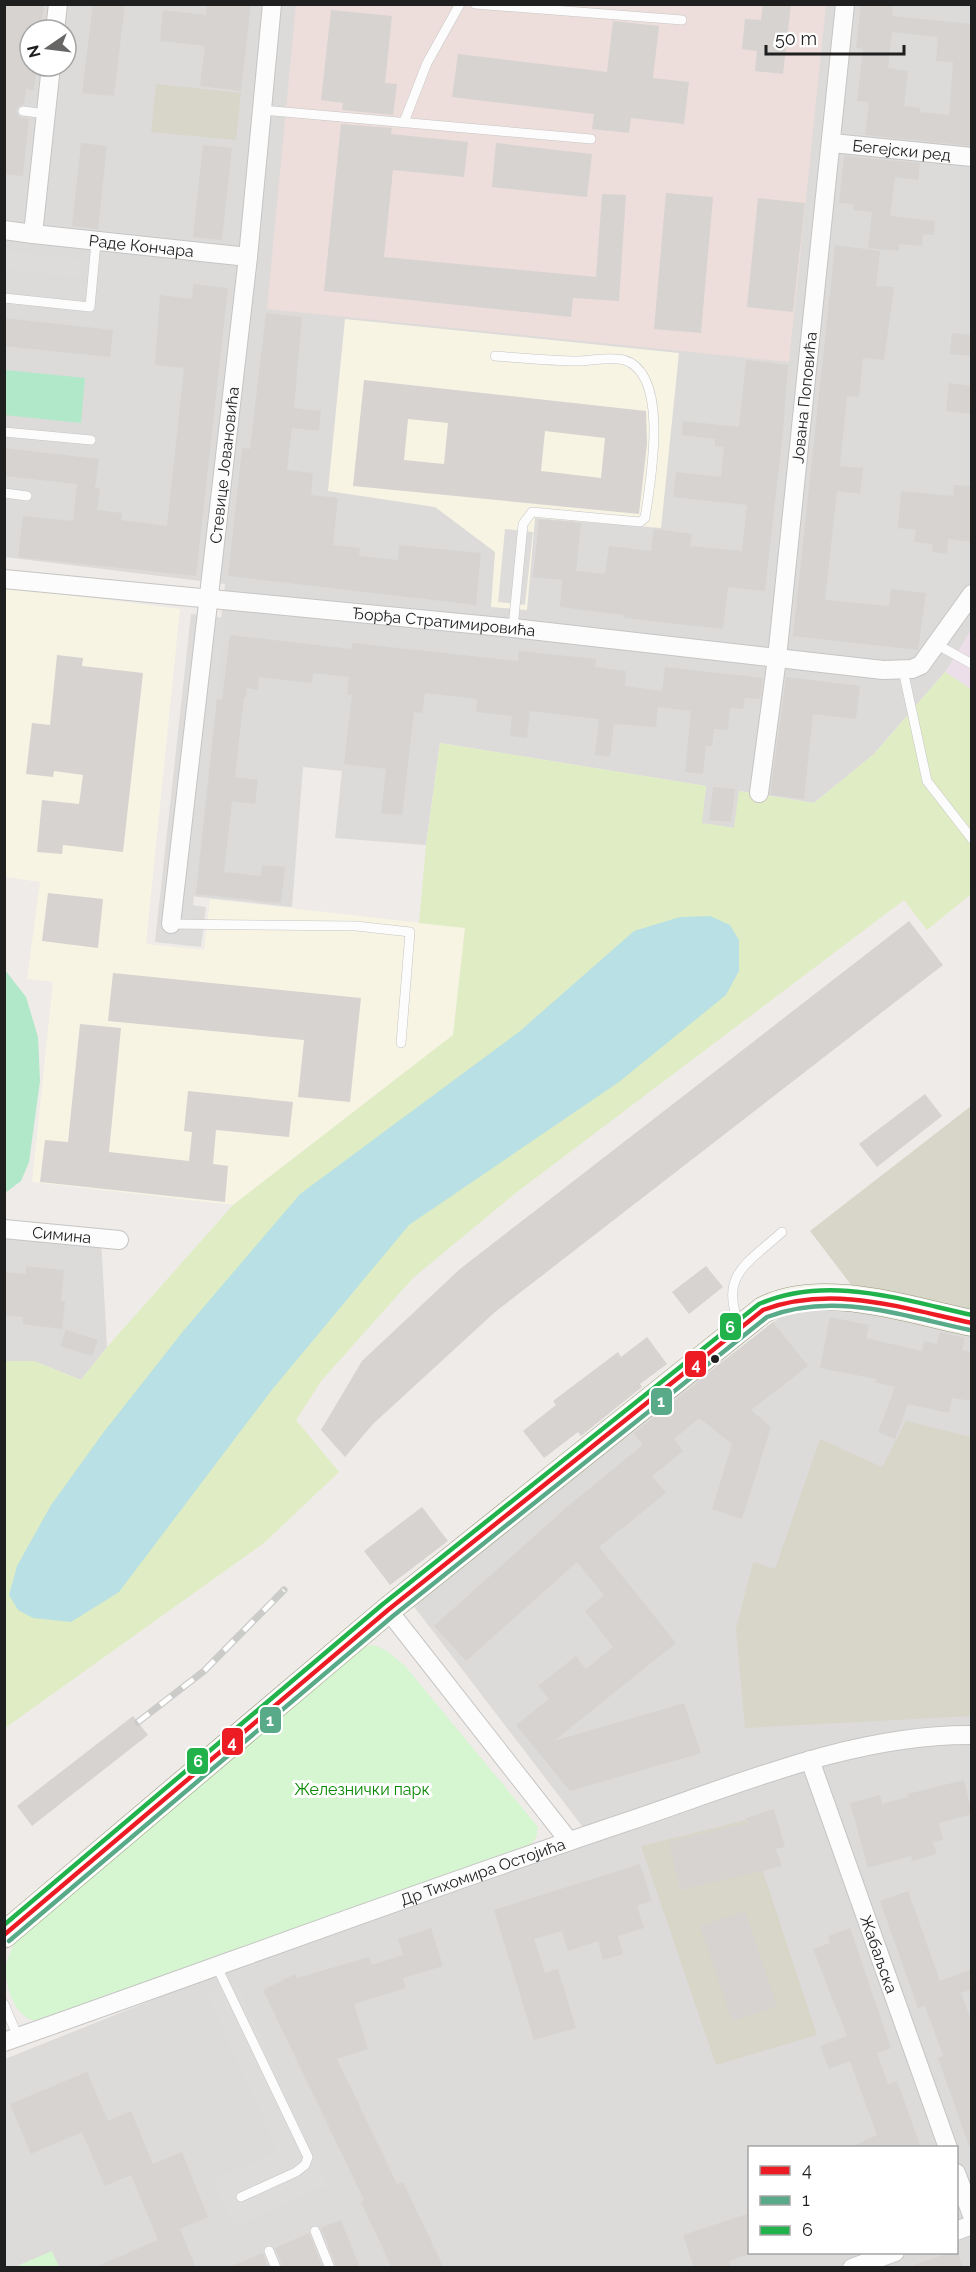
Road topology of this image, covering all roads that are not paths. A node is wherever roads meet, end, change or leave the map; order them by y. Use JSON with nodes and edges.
{"nodes":[{"id":1,"x":272,"y":4,"type":"edge"},
{"id":2,"x":460,"y":4,"type":"edge"},
{"id":3,"x":475,"y":4,"type":"edge"},
{"id":4,"x":845,"y":4,"type":"edge"},
{"id":5,"x":682,"y":20,"type":"dead end"},
{"id":6,"x":50,"y":78,"type":"edge"},
{"id":7,"x":262,"y":110,"type":"junction"},
{"id":8,"x":23,"y":111,"type":"dead end"},
{"id":9,"x":46,"y":114,"type":"junction"},
{"id":10,"x":404,"y":122,"type":"junction"},
{"id":11,"x":591,"y":139,"type":"dead end"},
{"id":12,"x":832,"y":142,"type":"junction"},
{"id":13,"x":972,"y":157,"type":"edge"},
{"id":14,"x":4,"y":230,"type":"edge"},
{"id":15,"x":33,"y":234,"type":"junction"},
{"id":16,"x":96,"y":242,"type":"junction"},
{"id":17,"x":248,"y":257,"type":"junction"},
{"id":18,"x":4,"y":298,"type":"edge"},
{"id":19,"x":495,"y":356,"type":"dead end"},
{"id":20,"x":4,"y":432,"type":"edge"},
{"id":21,"x":91,"y":440,"type":"dead end"},
{"id":22,"x":4,"y":493,"type":"edge"},
{"id":23,"x":27,"y":496,"type":"dead end"},
{"id":24,"x":4,"y":579,"type":"edge"},
{"id":25,"x":972,"y":594,"type":"edge"},
{"id":26,"x":209,"y":600,"type":"junction"},
{"id":27,"x":513,"y":628,"type":"junction"},
{"id":28,"x":936,"y":644,"type":"junction"},
{"id":29,"x":777,"y":658,"type":"junction"},
{"id":30,"x":972,"y":664,"type":"edge"},
{"id":31,"x":903,"y":670,"type":"junction"},
{"id":32,"x":759,"y":793,"type":"dead end"},
{"id":33,"x":972,"y":839,"type":"edge"},
{"id":34,"x":171,"y":924,"type":"joint"},
{"id":35,"x":402,"y":1043,"type":"dead end"},
{"id":36,"x":4,"y":1228,"type":"edge"},
{"id":37,"x":782,"y":1232,"type":"dead end"},
{"id":38,"x":119,"y":1240,"type":"dead end"},
{"id":39,"x":972,"y":1323,"type":"edge"},
{"id":40,"x":741,"y":1328,"type":"junction"},
{"id":41,"x":388,"y":1610,"type":"junction"},
{"id":42,"x":972,"y":1735,"type":"edge"},
{"id":43,"x":810,"y":1760,"type":"junction"},
{"id":44,"x":569,"y":1841,"type":"junction"},
{"id":45,"x":4,"y":1935,"type":"edge"},
{"id":46,"x":217,"y":1966,"type":"junction"},
{"id":47,"x":4,"y":2004,"type":"edge"},
{"id":48,"x":11,"y":2040,"type":"edge"},
{"id":49,"x":947,"y":2146,"type":"edge"},
{"id":50,"x":958,"y":2176,"type":"edge"},
{"id":51,"x":240,"y":2197,"type":"dead end"},
{"id":52,"x":972,"y":2215,"type":"edge"},
{"id":53,"x":972,"y":2225,"type":"edge"},
{"id":54,"x":315,"y":2231,"type":"dead end"},
{"id":55,"x":958,"y":2231,"type":"edge"},
{"id":56,"x":269,"y":2251,"type":"dead end"},
{"id":57,"x":892,"y":2254,"type":"edge"},
{"id":58,"x":276,"y":2268,"type":"edge"},
{"id":59,"x":330,"y":2268,"type":"edge"},
{"id":60,"x":852,"y":2268,"type":"edge"}],
"edges":[{"from":1,"to":7,"type":"street","name":"Стевице Јовановића"},
{"from":2,"to":10,"type":"lane"},
{"from":3,"to":5,"type":"lane"},
{"from":4,"to":12,"type":"street","name":"Јована Поповића"},
{"from":6,"to":9,"type":"street"},
{"from":7,"to":10,"type":"lane"},
{"from":7,"to":17,"type":"street","name":"Стевице Јовановића"},
{"from":8,"to":9,"type":"lane"},
{"from":9,"to":15,"type":"street"},
{"from":10,"to":11,"type":"lane"},
{"from":12,"to":13,"type":"street","name":"Бегејски ред"},
{"from":12,"to":29,"type":"street","name":"Јована Поповића"},
{"from":14,"to":15,"type":"street","name":"Раде Кончара"},
{"from":15,"to":16,"type":"street","name":"Раде Кончара"},
{"from":16,"to":17,"type":"street","name":"Раде Кончара"},
{"from":16,"to":18,"type":"lane"},
{"from":17,"to":26,"type":"street","name":"Стевице Јовановића"},
{"from":19,"to":27,"type":"lane"},
{"from":20,"to":21,"type":"lane"},
{"from":22,"to":23,"type":"lane"},
{"from":24,"to":26,"type":"street","name":"Ђорђа Стратимировића"},
{"from":25,"to":28,"type":"street"},
{"from":26,"to":27,"type":"street","name":"Ђорђа Стратимировића"},
{"from":26,"to":34,"type":"street","name":"Стевице Јовановића"},
{"from":27,"to":29,"type":"street","name":"Ђорђа Стратимировића"},
{"from":28,"to":30,"type":"lane"},
{"from":28,"to":31,"type":"street"},
{"from":29,"to":31,"type":"street","name":"Ђорђа Стратимировића"},
{"from":29,"to":32,"type":"street","name":"Јована Поповића"},
{"from":31,"to":33,"type":"lane"},
{"from":34,"to":35,"type":"lane"},
{"from":36,"to":38,"type":"street","name":"Симина"},
{"from":37,"to":40,"type":"lane"},
{"from":39,"to":40,"type":"street"},
{"from":40,"to":41,"type":"street"},
{"from":41,"to":44,"type":"street"},
{"from":41,"to":45,"type":"street"},
{"from":42,"to":43,"type":"street","name":"Др Тихомира Остојића"},
{"from":43,"to":44,"type":"street","name":"Др Тихомира Остојића"},
{"from":43,"to":49,"type":"street","name":"Жабаљска"},
{"from":44,"to":46,"type":"street","name":"Др Тихомира Остојића"},
{"from":46,"to":48,"type":"street","name":"Др Тихомира Остојића"},
{"from":46,"to":51,"type":"lane"},
{"from":47,"to":48,"type":"lane"},
{"from":50,"to":52,"type":"street"},
{"from":53,"to":55,"type":"street"},
{"from":54,"to":59,"type":"lane"},
{"from":56,"to":58,"type":"lane"},
{"from":57,"to":60,"type":"street"}]}
